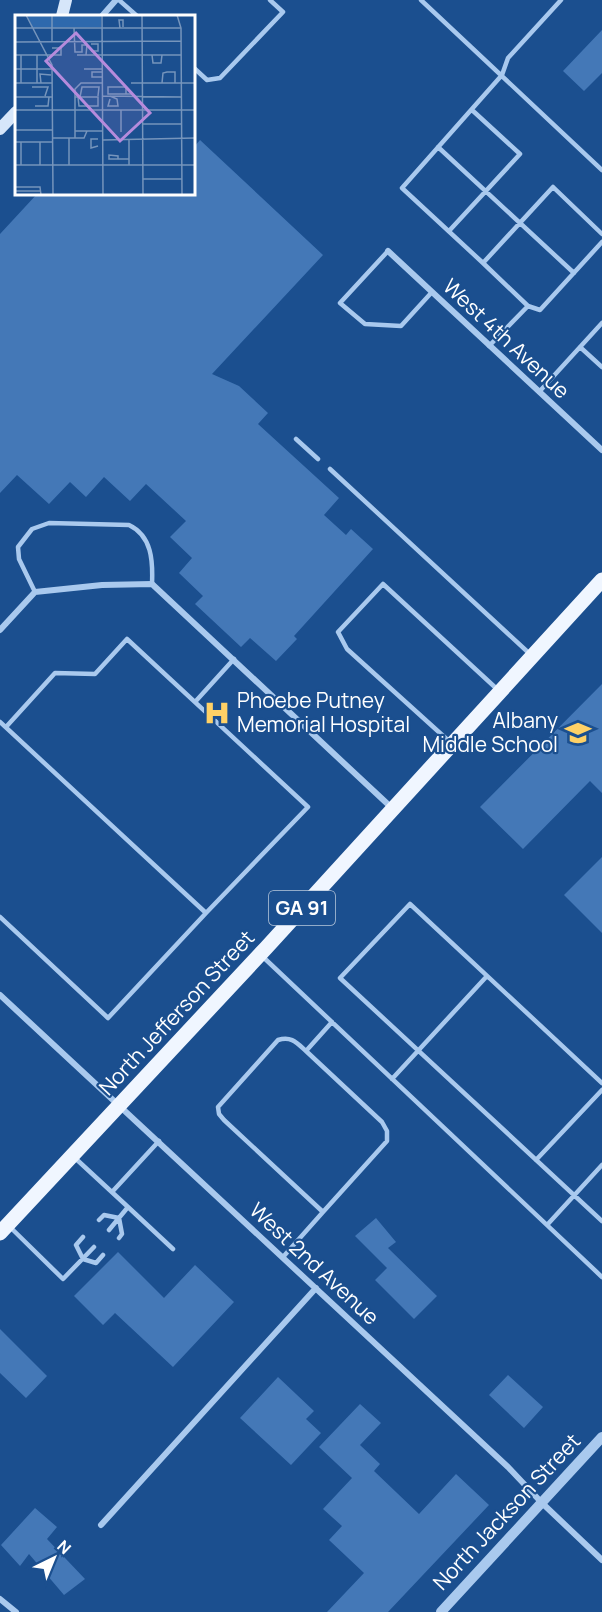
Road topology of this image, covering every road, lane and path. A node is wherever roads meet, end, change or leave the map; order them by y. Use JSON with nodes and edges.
{"nodes":[{"id":1,"x":66,"y":0,"type":"edge"},
{"id":2,"x":118,"y":0,"type":"edge"},
{"id":3,"x":270,"y":0,"type":"edge"},
{"id":4,"x":421,"y":0,"type":"edge"},
{"id":5,"x":561,"y":0,"type":"edge"},
{"id":6,"x":62,"y":15,"type":"edge"},
{"id":7,"x":103,"y":15,"type":"edge"},
{"id":8,"x":136,"y":15,"type":"edge"},
{"id":9,"x":195,"y":69,"type":"edge"},
{"id":10,"x":502,"y":75,"type":"junction"},
{"id":11,"x":472,"y":110,"type":"junction"},
{"id":12,"x":15,"y":113,"type":"edge"},
{"id":13,"x":0,"y":129,"type":"edge"},
{"id":14,"x":438,"y":147,"type":"junction"},
{"id":15,"x":602,"y":170,"type":"edge"},
{"id":16,"x":486,"y":191,"type":"junction"},
{"id":17,"x":520,"y":222,"type":"junction"},
{"id":18,"x":449,"y":231,"type":"junction"},
{"id":19,"x":602,"y":234,"type":"edge"},
{"id":20,"x":602,"y":242,"type":"edge"},
{"id":21,"x":388,"y":251,"type":"joint"},
{"id":22,"x":483,"y":263,"type":"junction"},
{"id":23,"x":574,"y":273,"type":"junction"},
{"id":24,"x":432,"y":292,"type":"junction"},
{"id":25,"x":528,"y":306,"type":"junction"},
{"id":26,"x":602,"y":323,"type":"edge"},
{"id":27,"x":489,"y":346,"type":"junction"},
{"id":28,"x":580,"y":347,"type":"junction"},
{"id":29,"x":602,"y":367,"type":"edge"},
{"id":30,"x":539,"y":392,"type":"junction"},
{"id":31,"x":296,"y":439,"type":"dead end"},
{"id":32,"x":602,"y":450,"type":"edge"},
{"id":33,"x":318,"y":459,"type":"dead end"},
{"id":34,"x":330,"y":470,"type":"dead end"},
{"id":35,"x":602,"y":580,"type":"edge"},
{"id":36,"x":152,"y":584,"type":"junction"},
{"id":37,"x":35,"y":592,"type":"junction"},
{"id":38,"x":0,"y":630,"type":"edge"},
{"id":39,"x":532,"y":656,"type":"junction"},
{"id":40,"x":234,"y":659,"type":"junction"},
{"id":41,"x":500,"y":692,"type":"junction"},
{"id":42,"x":195,"y":702,"type":"junction"},
{"id":43,"x":0,"y":722,"type":"edge"},
{"id":44,"x":6,"y":727,"type":"junction"},
{"id":45,"x":453,"y":744,"type":"junction"},
{"id":46,"x":393,"y":809,"type":"junction"},
{"id":47,"x":206,"y":913,"type":"junction"},
{"id":48,"x":2,"y":920,"type":"edge"},
{"id":49,"x":0,"y":927,"type":"edge"},
{"id":50,"x":260,"y":955,"type":"junction"},
{"id":51,"x":487,"y":976,"type":"junction"},
{"id":52,"x":0,"y":996,"type":"edge"},
{"id":53,"x":332,"y":1022,"type":"junction"},
{"id":54,"x":306,"y":1051,"type":"junction"},
{"id":55,"x":418,"y":1051,"type":"junction"},
{"id":56,"x":392,"y":1079,"type":"junction"},
{"id":57,"x":602,"y":1083,"type":"edge"},
{"id":58,"x":602,"y":1090,"type":"edge"},
{"id":59,"x":118,"y":1106,"type":"junction"},
{"id":60,"x":159,"y":1142,"type":"junction"},
{"id":61,"x":73,"y":1156,"type":"junction"},
{"id":62,"x":536,"y":1160,"type":"junction"},
{"id":63,"x":602,"y":1166,"type":"edge"},
{"id":64,"x":112,"y":1192,"type":"junction"},
{"id":65,"x":574,"y":1196,"type":"junction"},
{"id":66,"x":128,"y":1207,"type":"junction"},
{"id":67,"x":323,"y":1212,"type":"junction"},
{"id":68,"x":119,"y":1218,"type":"junction"},
{"id":69,"x":99,"y":1220,"type":"dead end"},
{"id":70,"x":602,"y":1221,"type":"edge"},
{"id":71,"x":547,"y":1225,"type":"junction"},
{"id":72,"x":4,"y":1229,"type":"edge"},
{"id":73,"x":109,"y":1230,"type":"dead end"},
{"id":74,"x":83,"y":1237,"type":"dead end"},
{"id":75,"x":118,"y":1238,"type":"dead end"},
{"id":76,"x":94,"y":1246,"type":"dead end"},
{"id":77,"x":173,"y":1249,"type":"dead end"},
{"id":78,"x":103,"y":1255,"type":"dead end"},
{"id":79,"x":283,"y":1257,"type":"junction"},
{"id":80,"x":83,"y":1259,"type":"junction"},
{"id":81,"x":602,"y":1277,"type":"edge"},
{"id":82,"x":316,"y":1288,"type":"junction"},
{"id":83,"x":602,"y":1437,"type":"edge"},
{"id":84,"x":542,"y":1503,"type":"junction"},
{"id":85,"x":101,"y":1525,"type":"dead end"},
{"id":86,"x":602,"y":1560,"type":"edge"},
{"id":87,"x":0,"y":1599,"type":"edge"},
{"id":88,"x":16,"y":1612,"type":"edge"},
{"id":89,"x":441,"y":1612,"type":"edge"}],
"edges":[{"from":1,"to":6,"type":"main road"},
{"from":2,"to":7,"type":"street"},
{"from":2,"to":8,"type":"lane"},
{"from":3,"to":9,"type":"lane"},
{"from":4,"to":10,"type":"lane"},
{"from":5,"to":10,"type":"lane"},
{"from":10,"to":11,"type":"lane"},
{"from":10,"to":15,"type":"lane"},
{"from":11,"to":14,"type":"lane"},
{"from":11,"to":16,"type":"lane"},
{"from":12,"to":13,"type":"main road"},
{"from":14,"to":16,"type":"lane"},
{"from":14,"to":18,"type":"lane"},
{"from":16,"to":17,"type":"lane"},
{"from":16,"to":18,"type":"lane"},
{"from":17,"to":19,"type":"lane"},
{"from":17,"to":22,"type":"lane"},
{"from":17,"to":23,"type":"lane"},
{"from":18,"to":22,"type":"lane"},
{"from":20,"to":23,"type":"lane"},
{"from":21,"to":24,"type":"street","name":"West 4th Avenue"},
{"from":21,"to":24,"type":"lane"},
{"from":22,"to":25,"type":"lane"},
{"from":23,"to":25,"type":"lane"},
{"from":24,"to":27,"type":"street","name":"West 4th Avenue"},
{"from":25,"to":27,"type":"lane"},
{"from":26,"to":28,"type":"lane"},
{"from":27,"to":30,"type":"street","name":"West 4th Avenue"},
{"from":28,"to":29,"type":"lane"},
{"from":28,"to":30,"type":"lane"},
{"from":30,"to":32,"type":"street","name":"West 4th Avenue"},
{"from":31,"to":33,"type":"lane"},
{"from":34,"to":39,"type":"lane"},
{"from":35,"to":39,"type":"main road","name":"North Jefferson Street","number":"GA 91"},
{"from":36,"to":37,"type":"street"},
{"from":36,"to":37,"type":"lane"},
{"from":36,"to":40,"type":"street"},
{"from":37,"to":38,"type":"street"},
{"from":39,"to":41,"type":"main road","name":"North Jefferson Street","number":"GA 91"},
{"from":40,"to":42,"type":"lane"},
{"from":40,"to":46,"type":"street"},
{"from":41,"to":45,"type":"main road","name":"North Jefferson Street","number":"GA 91"},
{"from":41,"to":45,"type":"lane"},
{"from":42,"to":44,"type":"lane"},
{"from":42,"to":47,"type":"lane"},
{"from":43,"to":44,"type":"lane"},
{"from":44,"to":47,"type":"lane"},
{"from":45,"to":46,"type":"main road","name":"North Jefferson Street","number":"GA 91"},
{"from":46,"to":50,"type":"main road","name":"North Jefferson Street","number":"GA 91"},
{"from":47,"to":48,"type":"lane"},
{"from":48,"to":49,"type":"lane"},
{"from":50,"to":53,"type":"lane"},
{"from":50,"to":59,"type":"main road","name":"North Jefferson Street","number":"GA 91"},
{"from":51,"to":55,"type":"lane"},
{"from":51,"to":55,"type":"lane"},
{"from":51,"to":57,"type":"lane"},
{"from":52,"to":59,"type":"street","name":"West 2nd Avenue"},
{"from":53,"to":54,"type":"lane"},
{"from":53,"to":56,"type":"lane"},
{"from":54,"to":67,"type":"lane"},
{"from":54,"to":67,"type":"lane"},
{"from":55,"to":56,"type":"lane"},
{"from":55,"to":62,"type":"lane"},
{"from":56,"to":71,"type":"lane"},
{"from":58,"to":62,"type":"lane"},
{"from":59,"to":60,"type":"street","name":"West 2nd Avenue"},
{"from":59,"to":61,"type":"main road","name":"North Jefferson Street","number":"GA 91"},
{"from":60,"to":64,"type":"lane"},
{"from":60,"to":79,"type":"street","name":"West 2nd Avenue"},
{"from":61,"to":64,"type":"lane"},
{"from":61,"to":72,"type":"main road","name":"North Jefferson Street","number":"GA 91"},
{"from":62,"to":65,"type":"lane"},
{"from":63,"to":65,"type":"lane"},
{"from":64,"to":66,"type":"lane"},
{"from":65,"to":70,"type":"lane"},
{"from":65,"to":71,"type":"lane"},
{"from":66,"to":68,"type":"lane"},
{"from":66,"to":77,"type":"lane"},
{"from":67,"to":79,"type":"lane"},
{"from":68,"to":69,"type":"lane"},
{"from":68,"to":73,"type":"lane"},
{"from":68,"to":75,"type":"lane"},
{"from":71,"to":81,"type":"lane"},
{"from":72,"to":80,"type":"lane"},
{"from":74,"to":80,"type":"lane"},
{"from":76,"to":80,"type":"lane"},
{"from":78,"to":80,"type":"lane"},
{"from":79,"to":82,"type":"street","name":"West 2nd Avenue"},
{"from":82,"to":84,"type":"street","name":"West 2nd Avenue"},
{"from":82,"to":85,"type":"street"},
{"from":83,"to":84,"type":"street","name":"North Jackson Street"},
{"from":84,"to":86,"type":"street","name":"West 2nd Avenue"},
{"from":84,"to":89,"type":"street","name":"North Jackson Street"},
{"from":87,"to":88,"type":"street"}]}
